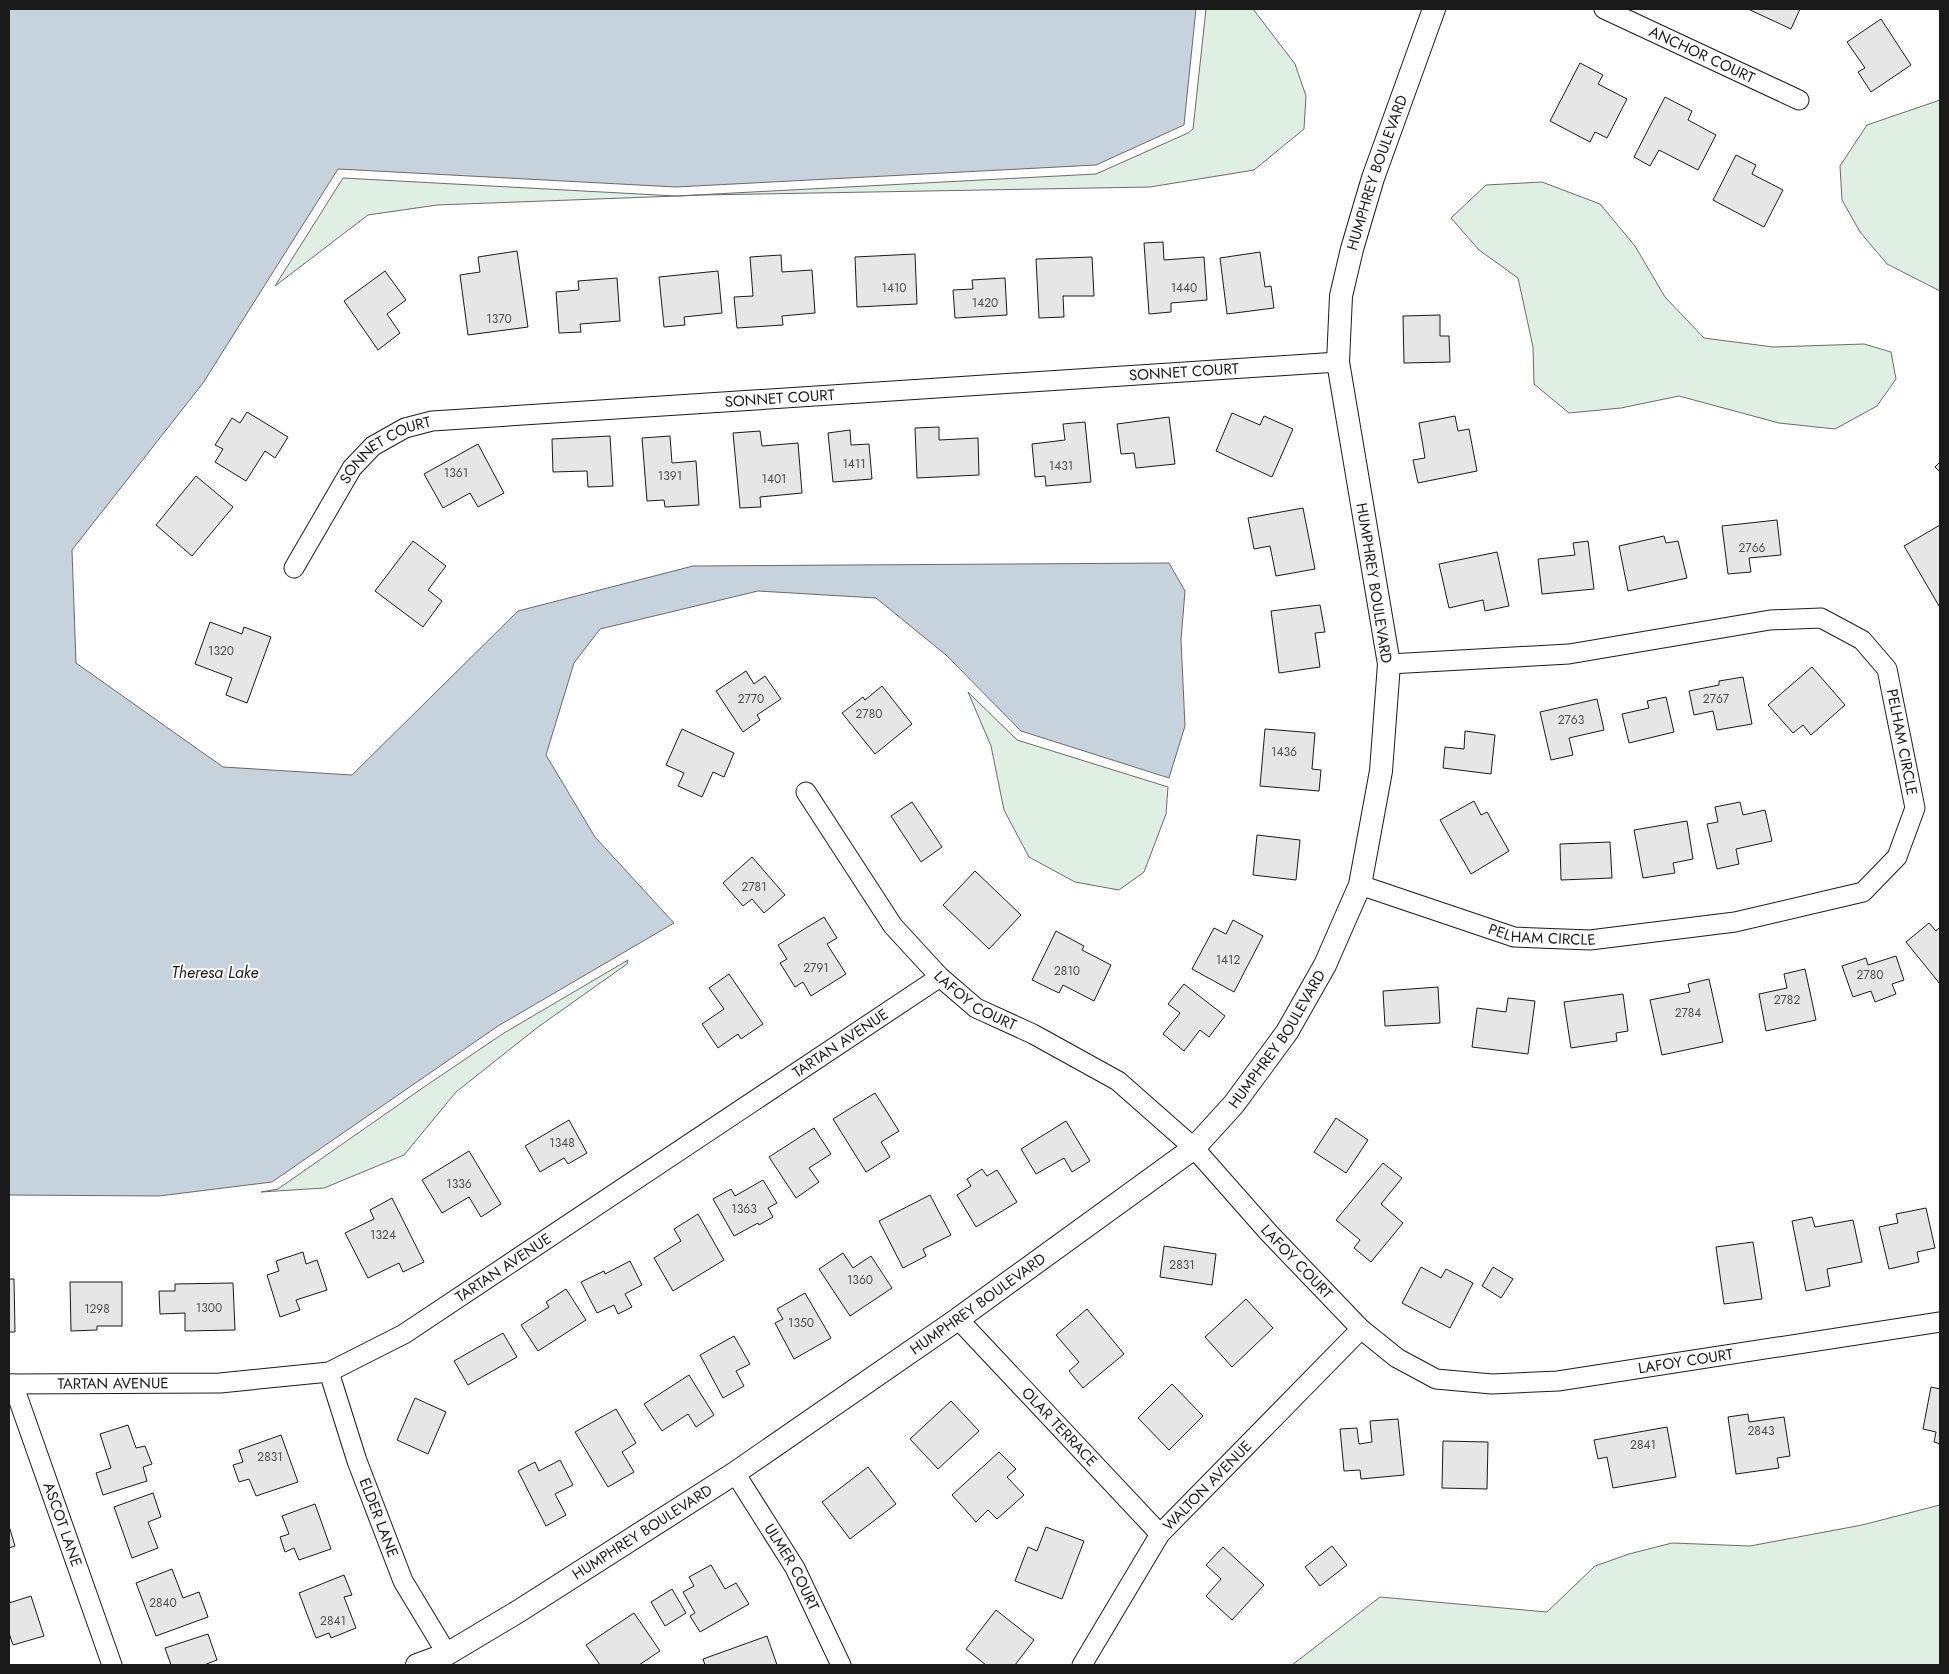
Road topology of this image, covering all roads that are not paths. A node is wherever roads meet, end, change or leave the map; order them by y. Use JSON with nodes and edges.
{"nodes":[{"id":1,"x":1434,"y":9,"type":"edge"},
{"id":2,"x":1604,"y":9,"type":"edge"},
{"id":3,"x":1799,"y":100,"type":"dead end"},
{"id":4,"x":1338,"y":362,"type":"junction"},
{"id":5,"x":294,"y":568,"type":"dead end"},
{"id":6,"x":1389,"y":664,"type":"junction"},
{"id":7,"x":806,"y":792,"type":"dead end"},
{"id":8,"x":1360,"y":885,"type":"junction"},
{"id":9,"x":940,"y":977,"type":"junction"},
{"id":10,"x":1194,"y":1148,"type":"junction"},
{"id":11,"x":958,"y":1319,"type":"junction"},
{"id":12,"x":1940,"y":1322,"type":"edge"},
{"id":13,"x":1361,"y":1329,"type":"junction"},
{"id":14,"x":329,"y":1372,"type":"junction"},
{"id":15,"x":11,"y":1384,"type":"edge"},
{"id":16,"x":735,"y":1473,"type":"junction"},
{"id":17,"x":1160,"y":1534,"type":"junction"},
{"id":18,"x":447,"y":1654,"type":"junction"},
{"id":19,"x":112,"y":1665,"type":"edge"},
{"id":20,"x":417,"y":1665,"type":"edge"},
{"id":21,"x":841,"y":1665,"type":"edge"},
{"id":22,"x":1082,"y":1665,"type":"edge"}],
"edges":[{"from":1,"to":4,"type":"street","name":"HUMPHREY BOULEVARD"},
{"from":2,"to":3,"type":"street","name":"ANCHOR COURT"},
{"from":4,"to":5,"type":"street","name":"SONNET COURT"},
{"from":4,"to":6,"type":"street","name":"HUMPHREY BOULEVARD"},
{"from":6,"to":8,"type":"street","name":"HUMPHREY BOULEVARD"},
{"from":6,"to":8,"type":"street","name":"PELHAM CIRCLE"},
{"from":7,"to":9,"type":"street","name":"LAFOY COURT"},
{"from":8,"to":10,"type":"street","name":"HUMPHREY BOULEVARD"},
{"from":9,"to":10,"type":"street","name":"LAFOY COURT"},
{"from":9,"to":14,"type":"street","name":"TARTAN AVENUE"},
{"from":10,"to":11,"type":"street","name":"HUMPHREY BOULEVARD"},
{"from":10,"to":13,"type":"street","name":"LAFOY COURT"},
{"from":11,"to":16,"type":"street","name":"HUMPHREY BOULEVARD"},
{"from":11,"to":17,"type":"street","name":"OLAR TERRACE"},
{"from":12,"to":13,"type":"street","name":"LAFOY COURT"},
{"from":13,"to":17,"type":"street","name":"WALTON AVENUE"},
{"from":14,"to":15,"type":"street","name":"TARTAN AVENUE"},
{"from":14,"to":18,"type":"street","name":"ELDER LANE"},
{"from":15,"to":19,"type":"street","name":"ASCOT LANE"},
{"from":16,"to":18,"type":"street","name":"HUMPHREY BOULEVARD"},
{"from":16,"to":21,"type":"street","name":"ULMER COURT"},
{"from":17,"to":22,"type":"street","name":"WALTON AVENUE"},
{"from":18,"to":20,"type":"street","name":"HUMPHREY BOULEVARD"}]}
